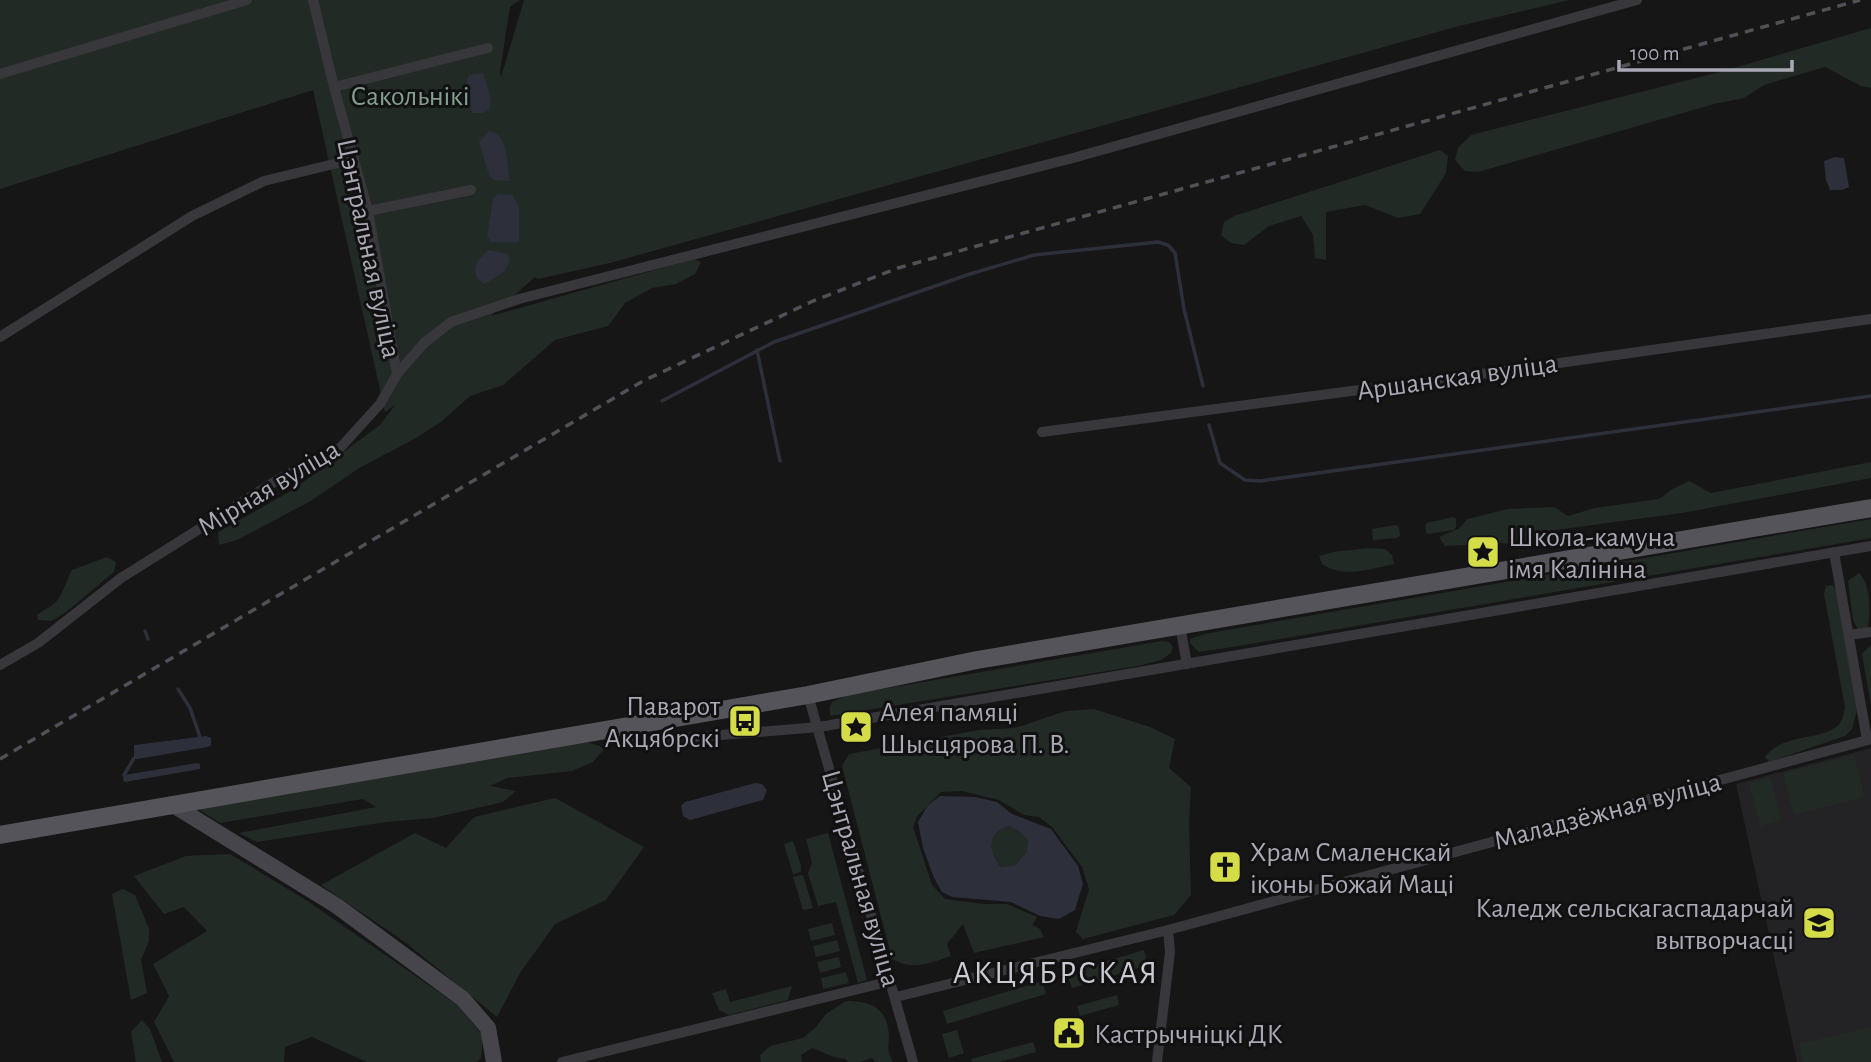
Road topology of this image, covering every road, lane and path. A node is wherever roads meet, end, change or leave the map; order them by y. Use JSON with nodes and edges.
{"nodes":[{"id":1,"x":247,"y":0,"type":"edge"},
{"id":2,"x":313,"y":0,"type":"edge"},
{"id":3,"x":1637,"y":0,"type":"edge"},
{"id":4,"x":488,"y":48,"type":"dead end"},
{"id":5,"x":0,"y":74,"type":"edge"},
{"id":6,"x":334,"y":87,"type":"junction"},
{"id":7,"x":354,"y":159,"type":"junction"},
{"id":8,"x":471,"y":190,"type":"dead end"},
{"id":9,"x":368,"y":211,"type":"junction"},
{"id":10,"x":1871,"y":318,"type":"edge"},
{"id":11,"x":0,"y":337,"type":"edge"},
{"id":12,"x":397,"y":374,"type":"junction"},
{"id":13,"x":1042,"y":432,"type":"dead end"},
{"id":14,"x":1871,"y":508,"type":"edge"},
{"id":15,"x":1871,"y":546,"type":"edge"},
{"id":16,"x":1834,"y":552,"type":"junction"},
{"id":17,"x":1180,"y":626,"type":"junction"},
{"id":18,"x":1871,"y":632,"type":"edge"},
{"id":19,"x":1849,"y":635,"type":"junction"},
{"id":20,"x":1187,"y":664,"type":"junction"},
{"id":21,"x":0,"y":665,"type":"edge"},
{"id":22,"x":808,"y":695,"type":"junction"},
{"id":23,"x":819,"y":727,"type":"junction"},
{"id":24,"x":609,"y":730,"type":"junction"},
{"id":25,"x":1869,"y":739,"type":"edge"},
{"id":26,"x":173,"y":805,"type":"junction"},
{"id":27,"x":0,"y":835,"type":"edge"},
{"id":28,"x":1168,"y":930,"type":"junction"},
{"id":29,"x":891,"y":981,"type":"junction"},
{"id":30,"x":896,"y":997,"type":"junction"},
{"id":31,"x":496,"y":1061,"type":"edge"},
{"id":32,"x":562,"y":1062,"type":"edge"},
{"id":33,"x":913,"y":1062,"type":"edge"},
{"id":34,"x":1157,"y":1062,"type":"edge"}],
"edges":[{"from":1,"to":5,"type":"street"},
{"from":2,"to":6,"type":"street","name":"Цэнтральная вуліца"},
{"from":3,"to":12,"type":"street","name":"Мірная вуліца"},
{"from":4,"to":6,"type":"street"},
{"from":6,"to":7,"type":"street","name":"Цэнтральная вуліца"},
{"from":7,"to":9,"type":"street","name":"Цэнтральная вуліца"},
{"from":7,"to":11,"type":"street"},
{"from":8,"to":9,"type":"street"},
{"from":9,"to":12,"type":"street","name":"Цэнтральная вуліца"},
{"from":10,"to":13,"type":"street","name":"Аршанская вуліца"},
{"from":12,"to":21,"type":"street","name":"Мірная вуліца"},
{"from":14,"to":17,"type":"main road"},
{"from":15,"to":16,"type":"street"},
{"from":16,"to":19,"type":"street"},
{"from":16,"to":20,"type":"street"},
{"from":17,"to":20,"type":"street"},
{"from":17,"to":22,"type":"main road"},
{"from":18,"to":19,"type":"street"},
{"from":19,"to":25,"type":"street"},
{"from":20,"to":23,"type":"street"},
{"from":22,"to":23,"type":"street","name":"Цэнтральная вуліца"},
{"from":22,"to":24,"type":"main road"},
{"from":23,"to":24,"type":"street"},
{"from":23,"to":29,"type":"street","name":"Цэнтральная вуліца"},
{"from":24,"to":26,"type":"main road"},
{"from":25,"to":28,"type":"street","name":"Маладзёжная вуліца"},
{"from":26,"to":27,"type":"main road"},
{"from":26,"to":31,"type":"street"},
{"from":28,"to":30,"type":"street","name":"Маладзёжная вуліца"},
{"from":28,"to":34,"type":"street"},
{"from":29,"to":30,"type":"street","name":"Цэнтральная вуліца"},
{"from":29,"to":32,"type":"street"},
{"from":30,"to":33,"type":"street","name":"Цэнтральная вуліца"}]}
